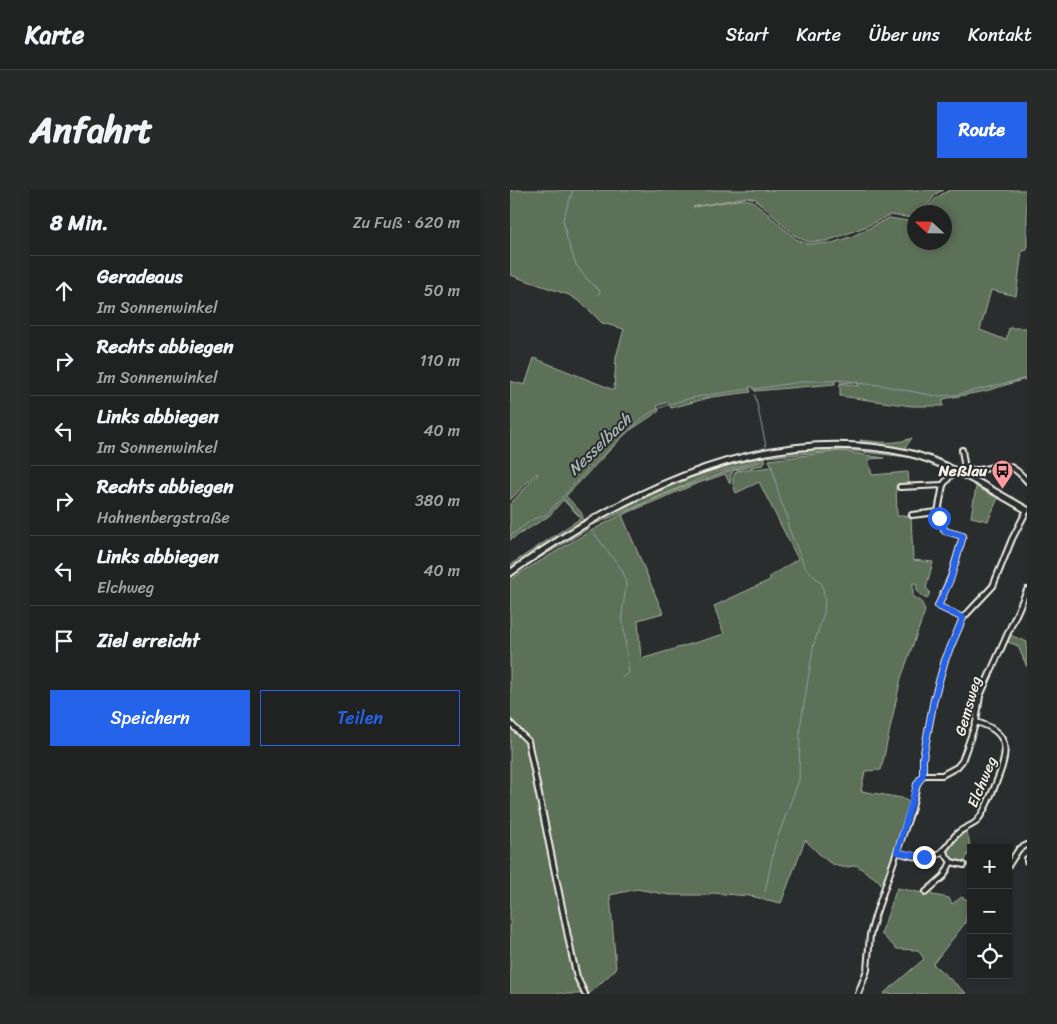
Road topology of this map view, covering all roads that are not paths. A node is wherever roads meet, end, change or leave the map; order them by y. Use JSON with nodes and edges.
{"nodes":[{"id":1,"x":962,"y":450,"type":"dead end"},
{"id":2,"x":954,"y":471,"type":"junction"},
{"id":3,"x":1027,"y":481,"type":"edge"},
{"id":4,"x":943,"y":485,"type":"junction"},
{"id":5,"x":900,"y":487,"type":"dead end"},
{"id":6,"x":1027,"y":510,"type":"edge"},
{"id":7,"x":912,"y":515,"type":"dead end"},
{"id":8,"x":939,"y":518,"type":"dead end"},
{"id":9,"x":510,"y":573,"type":"edge"},
{"id":10,"x":1027,"y":590,"type":"edge"},
{"id":11,"x":963,"y":618,"type":"junction"},
{"id":12,"x":976,"y":722,"type":"junction"},
{"id":13,"x":510,"y":723,"type":"edge"},
{"id":14,"x":923,"y":775,"type":"junction"},
{"id":15,"x":1027,"y":845,"type":"edge"},
{"id":16,"x":943,"y":851,"type":"junction"},
{"id":17,"x":897,"y":852,"type":"junction"},
{"id":18,"x":1012,"y":860,"type":"edge"},
{"id":19,"x":951,"y":862,"type":"junction"},
{"id":20,"x":964,"y":865,"type":"dead end"},
{"id":21,"x":926,"y":892,"type":"dead end"},
{"id":22,"x":586,"y":994,"type":"edge"},
{"id":23,"x":858,"y":994,"type":"edge"}],
"edges":[{"from":1,"to":3,"type":"street"},
{"from":2,"to":4,"type":"street"},
{"from":2,"to":6,"type":"main road"},
{"from":2,"to":9,"type":"main road"},
{"from":4,"to":5,"type":"street"},
{"from":4,"to":7,"type":"street"},
{"from":6,"to":11,"type":"street"},
{"from":8,"to":11,"type":"street"},
{"from":10,"to":12,"type":"street","name":"Gemsweg"},
{"from":11,"to":14,"type":"street"},
{"from":12,"to":14,"type":"street","name":"Gemsweg"},
{"from":12,"to":16,"type":"street","name":"Elchweg"},
{"from":13,"to":22,"type":"street"},
{"from":14,"to":17,"type":"street"},
{"from":15,"to":18,"type":"street"},
{"from":16,"to":17,"type":"street"},
{"from":16,"to":19,"type":"street"},
{"from":17,"to":23,"type":"street"},
{"from":19,"to":20,"type":"street"},
{"from":19,"to":21,"type":"street"}]}
